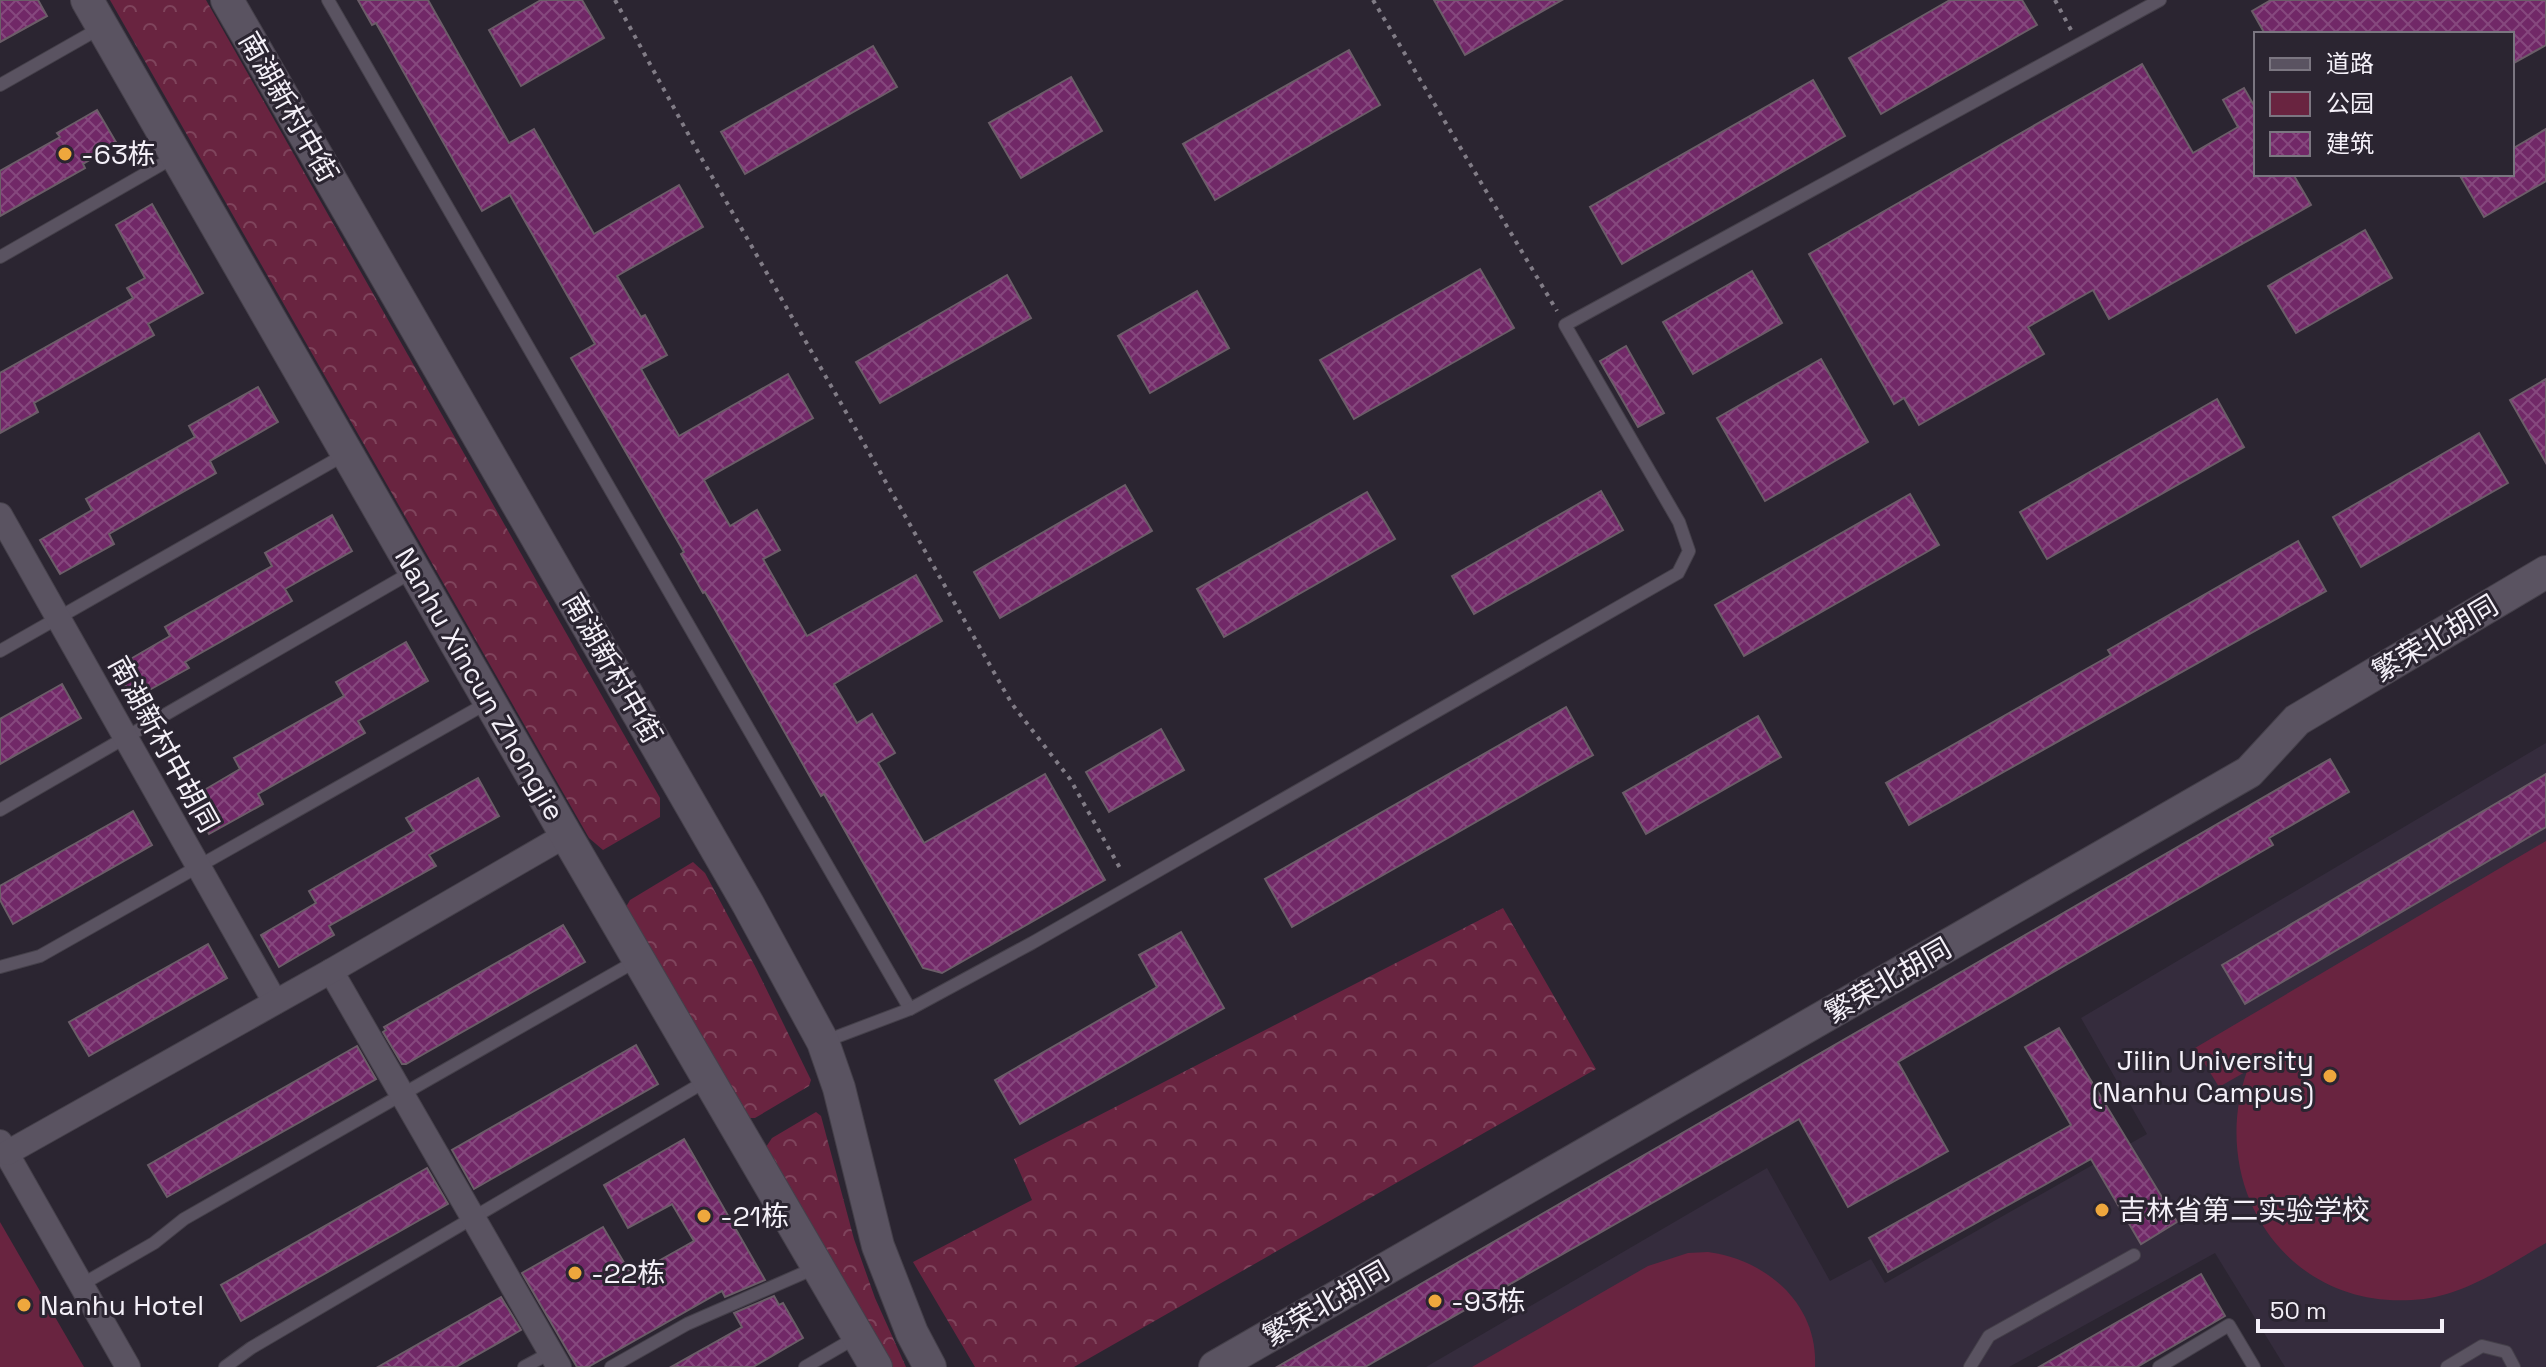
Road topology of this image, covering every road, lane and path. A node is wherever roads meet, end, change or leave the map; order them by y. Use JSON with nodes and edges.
{"nodes":[{"id":1,"x":227,"y":0,"type":"edge"},
{"id":2,"x":328,"y":0,"type":"edge"},
{"id":3,"x":615,"y":0,"type":"edge"},
{"id":4,"x":1373,"y":0,"type":"edge"},
{"id":5,"x":2055,"y":0,"type":"edge"},
{"id":6,"x":2160,"y":0,"type":"edge"},
{"id":7,"x":95,"y":14,"type":"edge"},
{"id":8,"x":2080,"y":46,"type":"junction"},
{"id":9,"x":0,"y":85,"type":"edge"},
{"id":10,"x":176,"y":156,"type":"junction"},
{"id":11,"x":0,"y":257,"type":"edge"},
{"id":12,"x":1565,"y":325,"type":"junction"},
{"id":13,"x":347,"y":453,"type":"junction"},
{"id":14,"x":0,"y":515,"type":"edge"},
{"id":15,"x":415,"y":571,"type":"junction"},
{"id":16,"x":2546,"y":572,"type":"edge"},
{"id":17,"x":58,"y":618,"type":"junction"},
{"id":18,"x":0,"y":651,"type":"edge"},
{"id":19,"x":489,"y":701,"type":"junction"},
{"id":20,"x":125,"y":737,"type":"junction"},
{"id":21,"x":0,"y":810,"type":"edge"},
{"id":22,"x":566,"y":835,"type":"junction"},
{"id":23,"x":199,"y":868,"type":"junction"},
{"id":24,"x":1130,"y":886,"type":"junction"},
{"id":25,"x":639,"y":959,"type":"junction"},
{"id":26,"x":0,"y":967,"type":"edge"},
{"id":27,"x":331,"y":971,"type":"junction"},
{"id":28,"x":275,"y":1002,"type":"junction"},
{"id":29,"x":910,"y":1009,"type":"junction"},
{"id":30,"x":823,"y":1042,"type":"junction"},
{"id":31,"x":709,"y":1079,"type":"junction"},
{"id":32,"x":402,"y":1094,"type":"junction"},
{"id":33,"x":3,"y":1148,"type":"edge"},
{"id":34,"x":473,"y":1217,"type":"junction"},
{"id":35,"x":2134,"y":1255,"type":"dead end"},
{"id":36,"x":818,"y":1267,"type":"junction"},
{"id":37,"x":81,"y":1285,"type":"junction"},
{"id":38,"x":858,"y":1336,"type":"junction"},
{"id":39,"x":554,"y":1360,"type":"edge"},
{"id":40,"x":128,"y":1367,"type":"edge"},
{"id":41,"x":225,"y":1367,"type":"edge"},
{"id":42,"x":524,"y":1367,"type":"edge"},
{"id":43,"x":611,"y":1367,"type":"edge"},
{"id":44,"x":805,"y":1367,"type":"edge"},
{"id":45,"x":876,"y":1367,"type":"edge"},
{"id":46,"x":930,"y":1367,"type":"edge"},
{"id":47,"x":1215,"y":1367,"type":"edge"},
{"id":48,"x":1970,"y":1367,"type":"edge"},
{"id":49,"x":2159,"y":1367,"type":"edge"},
{"id":50,"x":2254,"y":1367,"type":"edge"},
{"id":51,"x":2447,"y":1367,"type":"edge"},
{"id":52,"x":2514,"y":1367,"type":"edge"}],
"edges":[{"from":1,"to":30,"type":"street","name":"南湖新村中街"},
{"from":2,"to":29,"type":"lane"},
{"from":3,"to":24,"type":"path"},
{"from":4,"to":12,"type":"path"},
{"from":5,"to":8,"type":"path"},
{"from":6,"to":8,"type":"lane"},
{"from":7,"to":9,"type":"lane"},
{"from":7,"to":10,"type":"street","name":"Nanhu Xincun Zhongjie"},
{"from":8,"to":12,"type":"lane"},
{"from":10,"to":11,"type":"lane"},
{"from":10,"to":13,"type":"street","name":"Nanhu Xincun Zhongjie"},
{"from":12,"to":24,"type":"lane"},
{"from":13,"to":15,"type":"street","name":"Nanhu Xincun Zhongjie"},
{"from":13,"to":17,"type":"lane"},
{"from":14,"to":17,"type":"street","name":"南湖新村中胡同"},
{"from":15,"to":19,"type":"street","name":"Nanhu Xincun Zhongjie"},
{"from":15,"to":20,"type":"lane"},
{"from":16,"to":47,"type":"street","name":"繁荣北胡同"},
{"from":17,"to":18,"type":"lane"},
{"from":17,"to":20,"type":"street","name":"南湖新村中胡同"},
{"from":19,"to":22,"type":"street","name":"Nanhu Xincun Zhongjie"},
{"from":19,"to":23,"type":"lane"},
{"from":20,"to":21,"type":"lane"},
{"from":20,"to":23,"type":"street","name":"南湖新村中胡同"},
{"from":22,"to":25,"type":"street","name":"Nanhu Xincun Zhongjie"},
{"from":22,"to":27,"type":"street"},
{"from":23,"to":26,"type":"lane"},
{"from":23,"to":28,"type":"street","name":"南湖新村中胡同"},
{"from":24,"to":29,"type":"lane"},
{"from":25,"to":31,"type":"street","name":"Nanhu Xincun Zhongjie"},
{"from":25,"to":32,"type":"lane"},
{"from":27,"to":28,"type":"street"},
{"from":27,"to":32,"type":"street"},
{"from":28,"to":33,"type":"street"},
{"from":29,"to":30,"type":"lane"},
{"from":30,"to":46,"type":"street","name":"南湖新村中街"},
{"from":31,"to":34,"type":"lane"},
{"from":31,"to":36,"type":"street","name":"Nanhu Xincun Zhongjie"},
{"from":32,"to":34,"type":"street"},
{"from":32,"to":37,"type":"lane"},
{"from":33,"to":37,"type":"street"},
{"from":34,"to":39,"type":"street"},
{"from":34,"to":41,"type":"lane"},
{"from":35,"to":48,"type":"lane"},
{"from":36,"to":38,"type":"street","name":"Nanhu Xincun Zhongjie"},
{"from":36,"to":43,"type":"lane"},
{"from":37,"to":40,"type":"street"},
{"from":38,"to":44,"type":"lane"},
{"from":38,"to":45,"type":"street","name":"Nanhu Xincun Zhongjie"},
{"from":39,"to":42,"type":"lane"},
{"from":49,"to":50,"type":"lane"},
{"from":51,"to":52,"type":"lane"}]}
